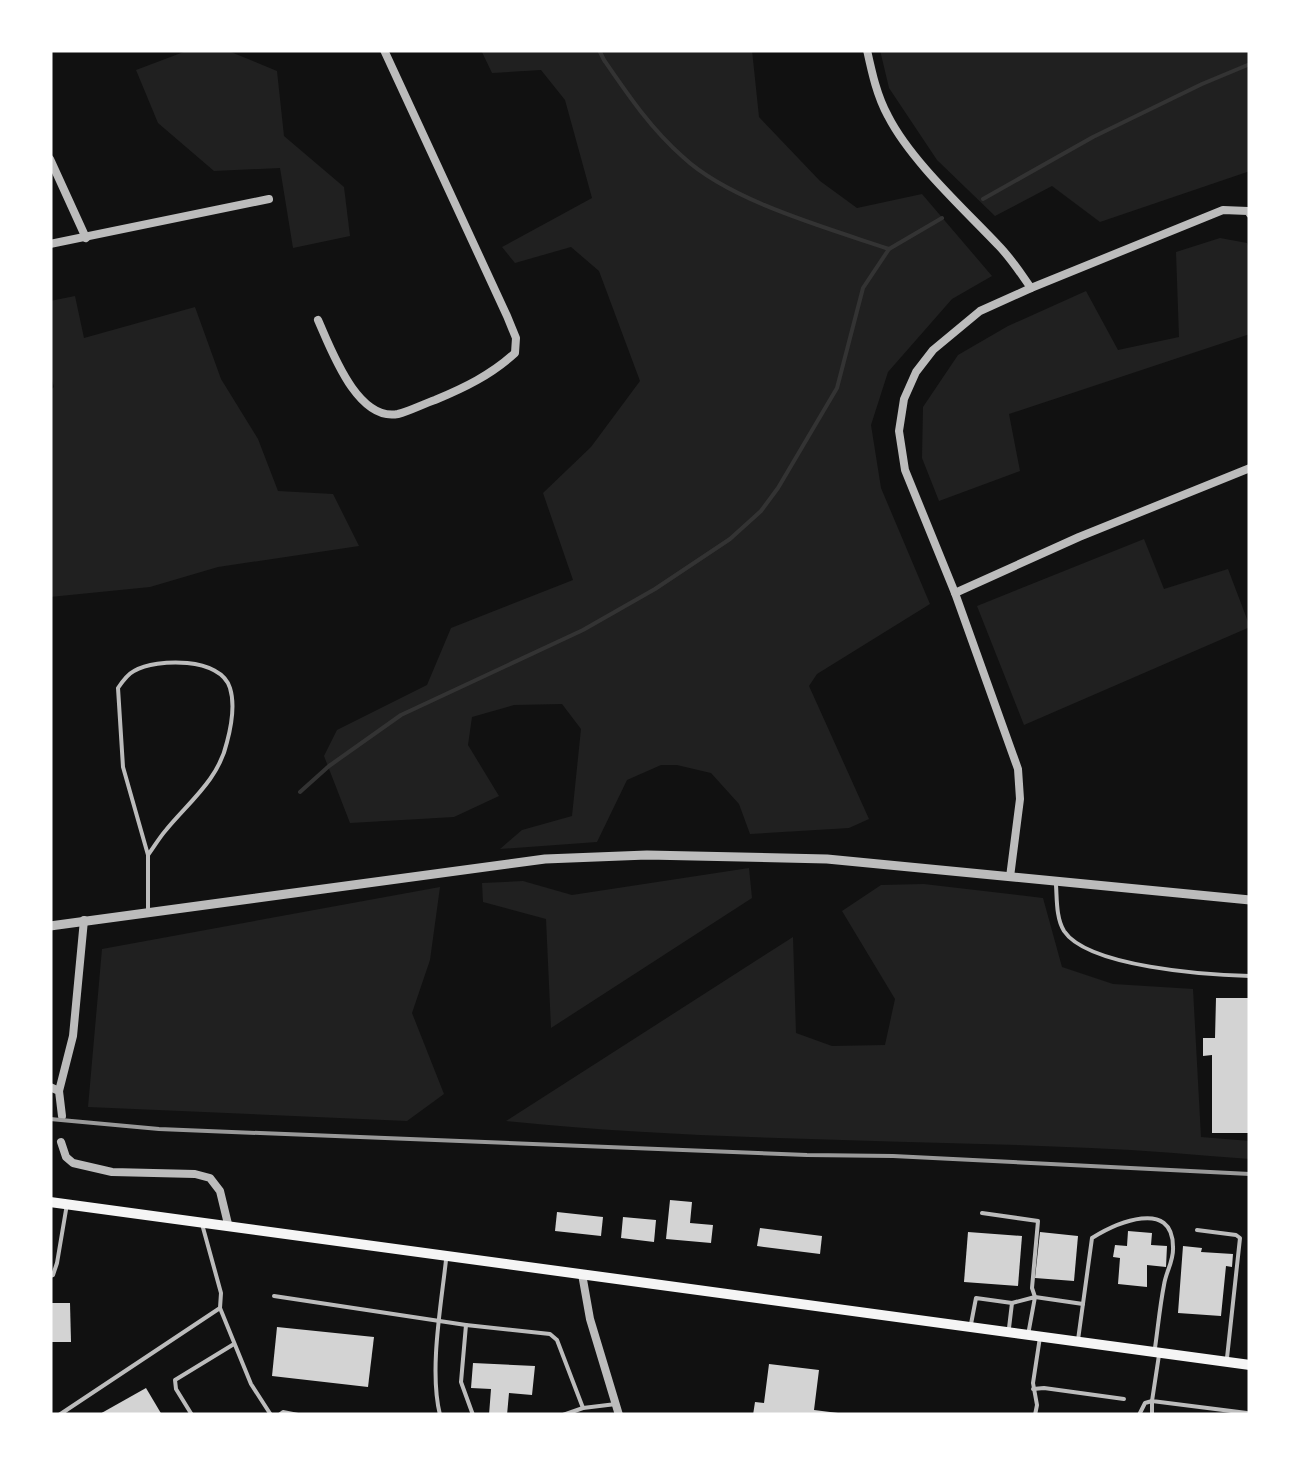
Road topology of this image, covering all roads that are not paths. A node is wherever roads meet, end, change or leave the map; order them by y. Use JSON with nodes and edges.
{"nodes":[{"id":1,"x":384,"y":50,"type":"edge"},
{"id":2,"x":867,"y":50,"type":"edge"},
{"id":3,"x":50,"y":159,"type":"edge"},
{"id":4,"x":269,"y":199,"type":"dead end"},
{"id":5,"x":1250,"y":214,"type":"edge"},
{"id":6,"x":86,"y":238,"type":"junction"},
{"id":7,"x":50,"y":244,"type":"edge"},
{"id":8,"x":1032,"y":288,"type":"junction"},
{"id":9,"x":318,"y":320,"type":"dead end"},
{"id":10,"x":1250,"y":468,"type":"edge"},
{"id":11,"x":955,"y":593,"type":"junction"},
{"id":12,"x":148,"y":855,"type":"junction"},
{"id":13,"x":1010,"y":877,"type":"junction"},
{"id":14,"x":1055,"y":880,"type":"junction"},
{"id":15,"x":1250,"y":900,"type":"edge"},
{"id":16,"x":148,"y":912,"type":"junction"},
{"id":17,"x":84,"y":920,"type":"junction"},
{"id":18,"x":50,"y":926,"type":"edge"},
{"id":19,"x":1250,"y":976,"type":"edge"},
{"id":20,"x":55,"y":1089,"type":"edge"},
{"id":21,"x":62,"y":1116,"type":"dead end"},
{"id":22,"x":61,"y":1142,"type":"dead end"},
{"id":23,"x":50,"y":1202,"type":"edge"},
{"id":24,"x":67,"y":1204,"type":"junction"},
{"id":25,"x":982,"y":1213,"type":"dead end"},
{"id":26,"x":201,"y":1221,"type":"junction"},
{"id":27,"x":228,"y":1224,"type":"junction"},
{"id":28,"x":1197,"y":1230,"type":"dead end"},
{"id":29,"x":447,"y":1255,"type":"junction"},
{"id":30,"x":582,"y":1274,"type":"junction"},
{"id":31,"x":50,"y":1276,"type":"edge"},
{"id":32,"x":274,"y":1296,"type":"dead end"},
{"id":33,"x":1035,"y":1297,"type":"junction"},
{"id":34,"x":1012,"y":1303,"type":"junction"},
{"id":35,"x":1083,"y":1304,"type":"junction"},
{"id":36,"x":220,"y":1308,"type":"junction"},
{"id":37,"x":440,"y":1322,"type":"junction"},
{"id":38,"x":466,"y":1325,"type":"junction"},
{"id":39,"x":970,"y":1328,"type":"junction"},
{"id":40,"x":1008,"y":1332,"type":"junction"},
{"id":41,"x":1034,"y":1336,"type":"junction"},
{"id":42,"x":1078,"y":1342,"type":"junction"},
{"id":43,"x":234,"y":1344,"type":"junction"},
{"id":44,"x":1157,"y":1353,"type":"junction"},
{"id":45,"x":1226,"y":1362,"type":"junction"},
{"id":46,"x":1250,"y":1366,"type":"edge"},
{"id":47,"x":1033,"y":1389,"type":"junction"},
{"id":48,"x":1124,"y":1399,"type":"dead end"},
{"id":49,"x":1152,"y":1401,"type":"junction"},
{"id":50,"x":616,"y":1404,"type":"junction"},
{"id":51,"x":583,"y":1408,"type":"junction"},
{"id":52,"x":58,"y":1415,"type":"edge"},
{"id":53,"x":192,"y":1415,"type":"edge"},
{"id":54,"x":271,"y":1415,"type":"edge"},
{"id":55,"x":279,"y":1415,"type":"edge"},
{"id":56,"x":298,"y":1415,"type":"edge"},
{"id":57,"x":440,"y":1415,"type":"edge"},
{"id":58,"x":473,"y":1415,"type":"edge"},
{"id":59,"x":563,"y":1415,"type":"edge"},
{"id":60,"x":620,"y":1415,"type":"edge"},
{"id":61,"x":1035,"y":1415,"type":"edge"},
{"id":62,"x":1139,"y":1415,"type":"edge"},
{"id":63,"x":1152,"y":1415,"type":"edge"},
{"id":64,"x":1247,"y":1415,"type":"edge"}],
"edges":[{"from":1,"to":9,"type":"street"},
{"from":2,"to":8,"type":"street"},
{"from":3,"to":6,"type":"street"},
{"from":4,"to":6,"type":"street"},
{"from":5,"to":8,"type":"street"},
{"from":6,"to":7,"type":"street"},
{"from":8,"to":11,"type":"street"},
{"from":10,"to":11,"type":"street"},
{"from":11,"to":13,"type":"street"},
{"from":12,"to":12,"type":"lane"},
{"from":12,"to":16,"type":"lane"},
{"from":13,"to":14,"type":"street"},
{"from":13,"to":16,"type":"street"},
{"from":14,"to":15,"type":"street"},
{"from":14,"to":19,"type":"lane"},
{"from":16,"to":17,"type":"street"},
{"from":17,"to":18,"type":"street"},
{"from":17,"to":20,"type":"street"},
{"from":20,"to":21,"type":"street"},
{"from":22,"to":27,"type":"street"},
{"from":23,"to":24,"type":"main road"},
{"from":24,"to":26,"type":"main road"},
{"from":24,"to":31,"type":"lane"},
{"from":25,"to":33,"type":"lane"},
{"from":26,"to":27,"type":"main road"},
{"from":26,"to":36,"type":"lane"},
{"from":27,"to":29,"type":"main road"},
{"from":28,"to":45,"type":"lane"},
{"from":29,"to":30,"type":"main road"},
{"from":29,"to":37,"type":"lane"},
{"from":30,"to":39,"type":"main road"},
{"from":30,"to":50,"type":"street"},
{"from":32,"to":37,"type":"lane"},
{"from":33,"to":34,"type":"lane"},
{"from":33,"to":35,"type":"lane"},
{"from":33,"to":41,"type":"lane"},
{"from":34,"to":39,"type":"lane"},
{"from":34,"to":40,"type":"lane"},
{"from":35,"to":42,"type":"lane"},
{"from":35,"to":44,"type":"lane"},
{"from":36,"to":43,"type":"lane"},
{"from":36,"to":52,"type":"lane"},
{"from":37,"to":38,"type":"lane"},
{"from":37,"to":57,"type":"lane"},
{"from":38,"to":51,"type":"lane"},
{"from":38,"to":58,"type":"lane"},
{"from":39,"to":40,"type":"main road"},
{"from":40,"to":41,"type":"main road"},
{"from":41,"to":42,"type":"main road"},
{"from":41,"to":47,"type":"lane"},
{"from":42,"to":44,"type":"main road"},
{"from":43,"to":53,"type":"lane"},
{"from":43,"to":54,"type":"lane"},
{"from":44,"to":45,"type":"main road"},
{"from":44,"to":49,"type":"lane"},
{"from":45,"to":46,"type":"main road"},
{"from":47,"to":48,"type":"lane"},
{"from":47,"to":61,"type":"lane"},
{"from":49,"to":62,"type":"lane"},
{"from":49,"to":63,"type":"lane"},
{"from":49,"to":64,"type":"lane"},
{"from":50,"to":51,"type":"lane"},
{"from":50,"to":60,"type":"street"},
{"from":51,"to":59,"type":"lane"},
{"from":55,"to":56,"type":"lane"}]}
